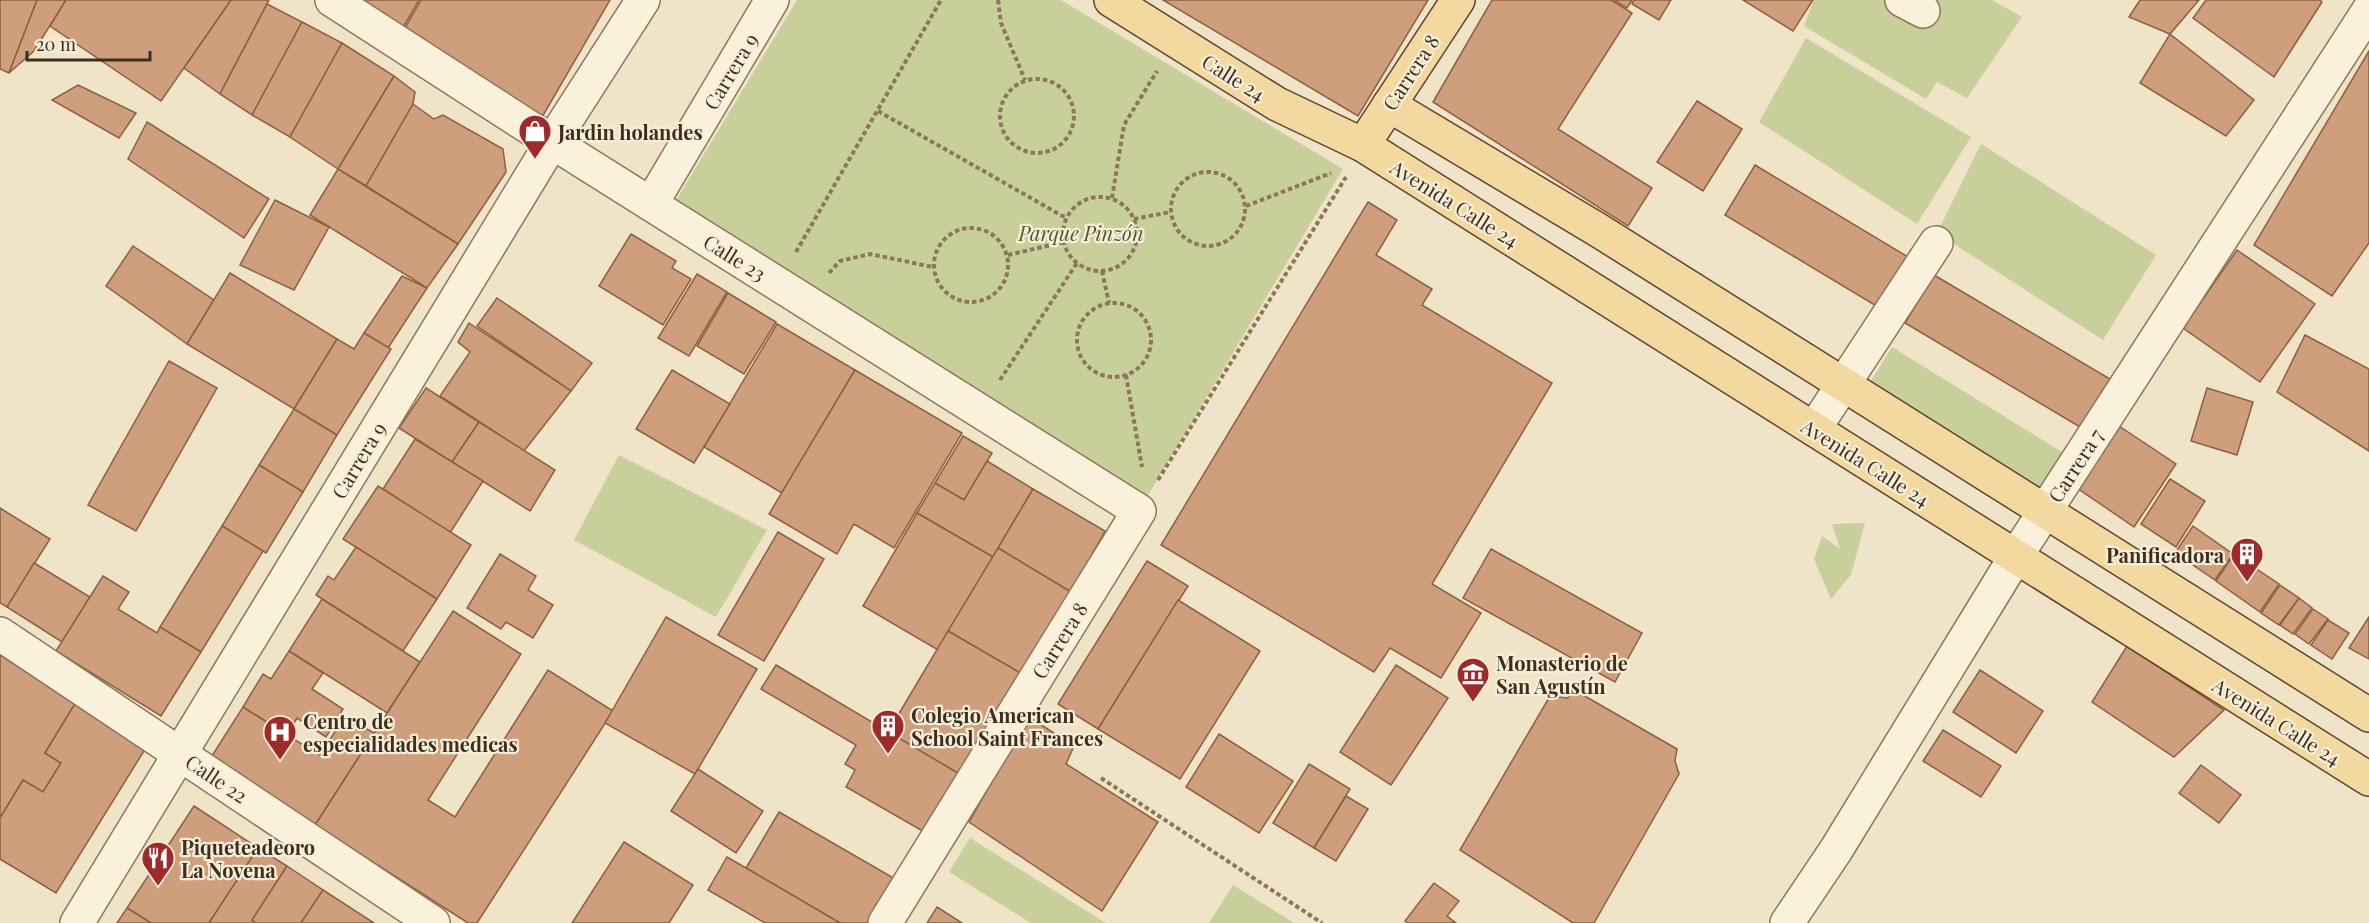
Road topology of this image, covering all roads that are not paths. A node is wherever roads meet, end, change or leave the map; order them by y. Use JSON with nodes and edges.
{"nodes":[{"id":1,"x":333,"y":0,"type":"edge"},
{"id":2,"x":643,"y":0,"type":"edge"},
{"id":3,"x":772,"y":0,"type":"edge"},
{"id":4,"x":1111,"y":0,"type":"edge"},
{"id":5,"x":1458,"y":0,"type":"edge"},
{"id":6,"x":2369,"y":10,"type":"edge"},
{"id":7,"x":1389,"y":105,"type":"junction"},
{"id":8,"x":552,"y":142,"type":"junction"},
{"id":9,"x":1358,"y":154,"type":"junction"},
{"id":10,"x":651,"y":204,"type":"junction"},
{"id":11,"x":1936,"y":243,"type":"dead end"},
{"id":12,"x":1844,"y":384,"type":"junction"},
{"id":13,"x":1814,"y":429,"type":"junction"},
{"id":14,"x":1143,"y":504,"type":"joint"},
{"id":15,"x":2045,"y":511,"type":"junction"},
{"id":16,"x":2016,"y":556,"type":"junction"},
{"id":17,"x":0,"y":633,"type":"edge"},
{"id":18,"x":2369,"y":715,"type":"edge"},
{"id":19,"x":180,"y":752,"type":"junction"},
{"id":20,"x":2369,"y":779,"type":"edge"},
{"id":21,"x":77,"y":923,"type":"edge"},
{"id":22,"x":433,"y":923,"type":"edge"},
{"id":23,"x":885,"y":923,"type":"edge"},
{"id":24,"x":1787,"y":923,"type":"edge"}],
"edges":[{"from":1,"to":8,"type":"street","name":"Calle 23"},
{"from":2,"to":8,"type":"street","name":"Carrera 9"},
{"from":3,"to":10,"type":"street","name":"Carrera 9"},
{"from":4,"to":9,"type":"main road","name":"Calle 24"},
{"from":5,"to":7,"type":"main road","name":"Carrera 8"},
{"from":6,"to":15,"type":"street","name":"Carrera 7"},
{"from":7,"to":9,"type":"main road","name":"Carrera 8"},
{"from":7,"to":12,"type":"main road"},
{"from":8,"to":10,"type":"street","name":"Calle 23"},
{"from":8,"to":19,"type":"street","name":"Carrera 9"},
{"from":9,"to":13,"type":"main road","name":"Avenida Calle 24"},
{"from":10,"to":14,"type":"street","name":"Calle 23"},
{"from":11,"to":12,"type":"street"},
{"from":12,"to":13,"type":"street"},
{"from":12,"to":15,"type":"main road"},
{"from":13,"to":16,"type":"main road","name":"Avenida Calle 24"},
{"from":14,"to":23,"type":"street","name":"Carrera 8"},
{"from":15,"to":16,"type":"street","name":"Carrera 7"},
{"from":15,"to":18,"type":"main road"},
{"from":16,"to":20,"type":"main road","name":"Avenida Calle 24"},
{"from":16,"to":24,"type":"street","name":"Carrera 7"},
{"from":17,"to":19,"type":"street","name":"Calle 22"},
{"from":19,"to":21,"type":"street","name":"Carrera 9"},
{"from":19,"to":22,"type":"street","name":"Calle 22"}]}
